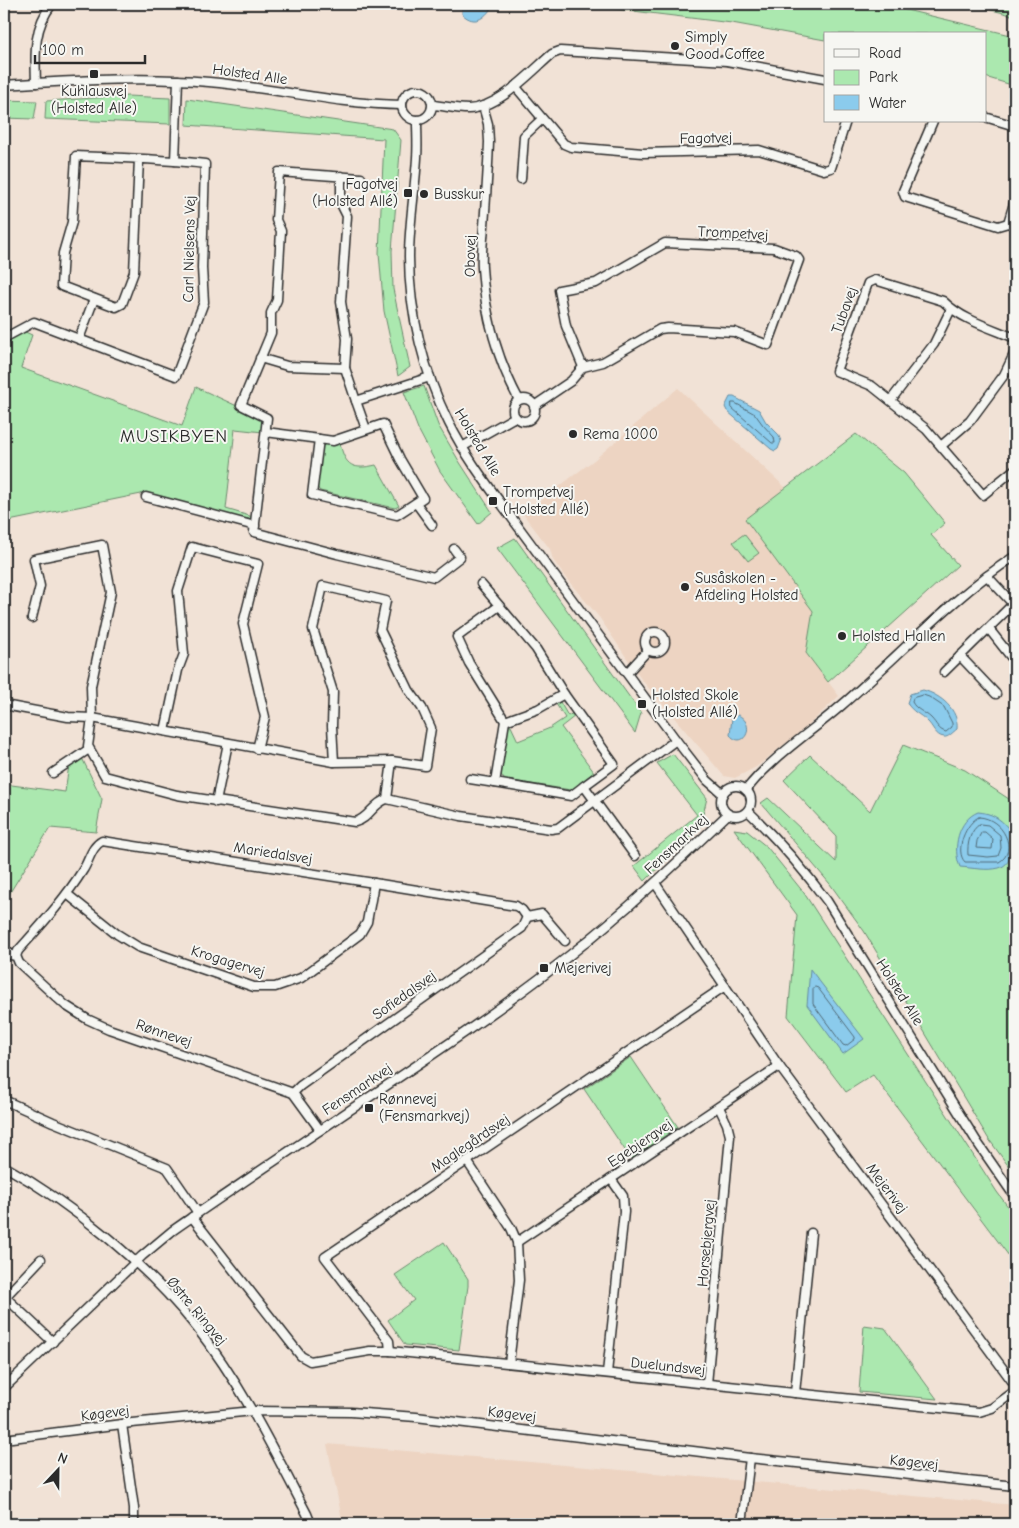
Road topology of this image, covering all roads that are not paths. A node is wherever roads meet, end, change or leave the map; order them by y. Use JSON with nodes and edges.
{"nodes":[{"id":1,"x":52,"y":4,"type":"edge"},
{"id":2,"x":824,"y":79,"type":"edge"},
{"id":3,"x":178,"y":80,"type":"junction"},
{"id":4,"x":36,"y":83,"type":"junction"},
{"id":5,"x":4,"y":85,"type":"edge"},
{"id":6,"x":515,"y":86,"type":"junction"},
{"id":7,"x":402,"y":105,"type":"junction"},
{"id":8,"x":433,"y":105,"type":"junction"},
{"id":9,"x":483,"y":106,"type":"junction"},
{"id":10,"x":986,"y":117,"type":"edge"},
{"id":11,"x":542,"y":119,"type":"junction"},
{"id":12,"x":417,"y":120,"type":"junction"},
{"id":13,"x":846,"y":122,"type":"edge"},
{"id":14,"x":933,"y":122,"type":"edge"},
{"id":15,"x":1015,"y":126,"type":"edge"},
{"id":16,"x":139,"y":159,"type":"junction"},
{"id":17,"x":175,"y":160,"type":"junction"},
{"id":18,"x":341,"y":176,"type":"junction"},
{"id":19,"x":361,"y":178,"type":"dead end"},
{"id":20,"x":521,"y":179,"type":"dead end"},
{"id":21,"x":1015,"y":200,"type":"edge"},
{"id":22,"x":1012,"y":224,"type":"edge"},
{"id":23,"x":94,"y":299,"type":"junction"},
{"id":24,"x":951,"y":309,"type":"junction"},
{"id":25,"x":1015,"y":338,"type":"edge"},
{"id":26,"x":5,"y":339,"type":"edge"},
{"id":27,"x":79,"y":339,"type":"junction"},
{"id":28,"x":1015,"y":352,"type":"edge"},
{"id":29,"x":260,"y":358,"type":"junction"},
{"id":30,"x":583,"y":367,"type":"junction"},
{"id":31,"x":345,"y":368,"type":"junction"},
{"id":32,"x":430,"y":377,"type":"junction"},
{"id":33,"x":519,"y":400,"type":"junction"},
{"id":34,"x":891,"y":400,"type":"junction"},
{"id":35,"x":356,"y":401,"type":"junction"},
{"id":36,"x":534,"y":406,"type":"junction"},
{"id":37,"x":515,"y":417,"type":"junction"},
{"id":38,"x":366,"y":429,"type":"junction"},
{"id":39,"x":266,"y":432,"type":"junction"},
{"id":40,"x":319,"y":439,"type":"junction"},
{"id":41,"x":941,"y":446,"type":"junction"},
{"id":42,"x":462,"y":447,"type":"junction"},
{"id":43,"x":1015,"y":469,"type":"edge"},
{"id":44,"x":146,"y":496,"type":"dead end"},
{"id":45,"x":416,"y":503,"type":"junction"},
{"id":46,"x":432,"y":525,"type":"dead end"},
{"id":47,"x":255,"y":526,"type":"junction"},
{"id":48,"x":454,"y":549,"type":"dead end"},
{"id":49,"x":1015,"y":556,"type":"edge"},
{"id":50,"x":987,"y":576,"type":"junction"},
{"id":51,"x":482,"y":584,"type":"dead end"},
{"id":52,"x":1014,"y":605,"type":"edge"},
{"id":53,"x":498,"y":606,"type":"junction"},
{"id":54,"x":32,"y":618,"type":"dead end"},
{"id":55,"x":989,"y":629,"type":"junction"},
{"id":56,"x":648,"y":650,"type":"dead end"},
{"id":57,"x":960,"y":656,"type":"junction"},
{"id":58,"x":1015,"y":662,"type":"edge"},
{"id":59,"x":944,"y":672,"type":"dead end"},
{"id":60,"x":627,"y":673,"type":"junction"},
{"id":61,"x":564,"y":694,"type":"junction"},
{"id":62,"x":996,"y":694,"type":"dead end"},
{"id":63,"x":4,"y":705,"type":"edge"},
{"id":64,"x":92,"y":718,"type":"junction"},
{"id":65,"x":505,"y":721,"type":"junction"},
{"id":66,"x":165,"y":731,"type":"junction"},
{"id":67,"x":676,"y":740,"type":"junction"},
{"id":68,"x":228,"y":743,"type":"junction"},
{"id":69,"x":89,"y":749,"type":"junction"},
{"id":70,"x":257,"y":749,"type":"junction"},
{"id":71,"x":392,"y":761,"type":"junction"},
{"id":72,"x":334,"y":762,"type":"junction"},
{"id":73,"x":53,"y":773,"type":"dead end"},
{"id":74,"x":470,"y":779,"type":"dead end"},
{"id":75,"x":495,"y":783,"type":"junction"},
{"id":76,"x":584,"y":786,"type":"junction"},
{"id":77,"x":746,"y":790,"type":"junction"},
{"id":78,"x":723,"y":794,"type":"junction"},
{"id":79,"x":387,"y":799,"type":"junction"},
{"id":80,"x":594,"y":801,"type":"junction"},
{"id":81,"x":216,"y":802,"type":"junction"},
{"id":82,"x":748,"y":811,"type":"junction"},
{"id":83,"x":728,"y":814,"type":"junction"},
{"id":84,"x":635,"y":856,"type":"dead end"},
{"id":85,"x":374,"y":883,"type":"junction"},
{"id":86,"x":655,"y":883,"type":"junction"},
{"id":87,"x":67,"y":894,"type":"junction"},
{"id":88,"x":527,"y":917,"type":"junction"},
{"id":89,"x":565,"y":941,"type":"dead end"},
{"id":90,"x":4,"y":948,"type":"edge"},
{"id":91,"x":16,"y":956,"type":"junction"},
{"id":92,"x":725,"y":986,"type":"junction"},
{"id":93,"x":779,"y":1066,"type":"junction"},
{"id":94,"x":293,"y":1092,"type":"junction"},
{"id":95,"x":4,"y":1100,"type":"edge"},
{"id":96,"x":719,"y":1107,"type":"junction"},
{"id":97,"x":320,"y":1130,"type":"junction"},
{"id":98,"x":467,"y":1161,"type":"junction"},
{"id":99,"x":4,"y":1166,"type":"edge"},
{"id":100,"x":611,"y":1179,"type":"junction"},
{"id":101,"x":1015,"y":1197,"type":"edge"},
{"id":102,"x":195,"y":1215,"type":"junction"},
{"id":103,"x":811,"y":1233,"type":"dead end"},
{"id":104,"x":517,"y":1242,"type":"junction"},
{"id":105,"x":41,"y":1259,"type":"dead end"},
{"id":106,"x":136,"y":1262,"type":"junction"},
{"id":107,"x":4,"y":1296,"type":"edge"},
{"id":108,"x":53,"y":1342,"type":"junction"},
{"id":109,"x":390,"y":1350,"type":"junction"},
{"id":110,"x":509,"y":1363,"type":"junction"},
{"id":111,"x":608,"y":1373,"type":"junction"},
{"id":112,"x":707,"y":1384,"type":"junction"},
{"id":113,"x":1015,"y":1384,"type":"edge"},
{"id":114,"x":4,"y":1388,"type":"edge"},
{"id":115,"x":1015,"y":1391,"type":"edge"},
{"id":116,"x":795,"y":1393,"type":"junction"},
{"id":117,"x":253,"y":1411,"type":"junction"},
{"id":118,"x":122,"y":1424,"type":"junction"},
{"id":119,"x":4,"y":1439,"type":"edge"},
{"id":120,"x":750,"y":1458,"type":"junction"},
{"id":121,"x":1015,"y":1486,"type":"edge"},
{"id":122,"x":134,"y":1524,"type":"edge"},
{"id":123,"x":311,"y":1524,"type":"edge"},
{"id":124,"x":742,"y":1524,"type":"edge"}],
"edges":[{"from":1,"to":4,"type":"street"},
{"from":2,"to":6,"type":"street"},
{"from":3,"to":4,"type":"street","name":"Holsted Alle"},
{"from":3,"to":7,"type":"street","name":"Holsted Alle"},
{"from":3,"to":17,"type":"street"},
{"from":4,"to":5,"type":"street","name":"Holsted Alle"},
{"from":6,"to":9,"type":"street"},
{"from":6,"to":11,"type":"street","name":"Fagotvej"},
{"from":7,"to":8,"type":"street"},
{"from":7,"to":12,"type":"street"},
{"from":8,"to":9,"type":"street"},
{"from":8,"to":12,"type":"street"},
{"from":9,"to":33,"type":"street","name":"Obovej"},
{"from":10,"to":15,"type":"street"},
{"from":11,"to":13,"type":"street","name":"Fagotvej"},
{"from":11,"to":20,"type":"street"},
{"from":12,"to":32,"type":"street","name":"Holsted Alle"},
{"from":14,"to":22,"type":"street"},
{"from":16,"to":17,"type":"street","name":"Carl Nielsens Vej"},
{"from":16,"to":23,"type":"street","name":"Carl Nielsens Vej"},
{"from":16,"to":23,"type":"street","name":"Carl Nielsens Vej"},
{"from":17,"to":27,"type":"street","name":"Carl Nielsens Vej"},
{"from":18,"to":19,"type":"street"},
{"from":18,"to":29,"type":"street"},
{"from":18,"to":31,"type":"street"},
{"from":21,"to":22,"type":"street"},
{"from":23,"to":27,"type":"street"},
{"from":24,"to":25,"type":"street","name":"Tubavej"},
{"from":24,"to":34,"type":"street"},
{"from":24,"to":34,"type":"street","name":"Tubavej"},
{"from":26,"to":27,"type":"street","name":"Carl Nielsens Vej"},
{"from":28,"to":41,"type":"street"},
{"from":29,"to":31,"type":"street"},
{"from":29,"to":39,"type":"street"},
{"from":30,"to":30,"type":"street","name":"Trompetvej"},
{"from":30,"to":36,"type":"street","name":"Trompetvej"},
{"from":31,"to":35,"type":"street"},
{"from":32,"to":35,"type":"street"},
{"from":32,"to":42,"type":"street","name":"Holsted Alle"},
{"from":33,"to":36,"type":"street"},
{"from":33,"to":37,"type":"street"},
{"from":34,"to":41,"type":"street","name":"Tubavej"},
{"from":35,"to":38,"type":"street"},
{"from":36,"to":37,"type":"street"},
{"from":37,"to":42,"type":"street"},
{"from":38,"to":40,"type":"street"},
{"from":38,"to":45,"type":"street"},
{"from":39,"to":40,"type":"street"},
{"from":39,"to":47,"type":"street"},
{"from":40,"to":45,"type":"street"},
{"from":41,"to":43,"type":"street","name":"Tubavej"},
{"from":42,"to":60,"type":"street","name":"Holsted Alle"},
{"from":44,"to":47,"type":"street"},
{"from":45,"to":46,"type":"street"},
{"from":47,"to":48,"type":"street"},
{"from":49,"to":50,"type":"street"},
{"from":50,"to":52,"type":"street"},
{"from":50,"to":77,"type":"street"},
{"from":51,"to":53,"type":"street"},
{"from":52,"to":55,"type":"street"},
{"from":53,"to":61,"type":"street"},
{"from":53,"to":65,"type":"street"},
{"from":54,"to":64,"type":"street"},
{"from":55,"to":57,"type":"street"},
{"from":55,"to":58,"type":"street"},
{"from":56,"to":60,"type":"street"},
{"from":57,"to":59,"type":"street"},
{"from":57,"to":62,"type":"street"},
{"from":60,"to":67,"type":"street","name":"Holsted Alle"},
{"from":61,"to":65,"type":"street"},
{"from":61,"to":76,"type":"street"},
{"from":63,"to":64,"type":"street"},
{"from":64,"to":66,"type":"street"},
{"from":64,"to":69,"type":"street"},
{"from":65,"to":75,"type":"street"},
{"from":66,"to":68,"type":"street"},
{"from":66,"to":70,"type":"street"},
{"from":67,"to":78,"type":"street","name":"Holsted Alle"},
{"from":67,"to":80,"type":"street"},
{"from":68,"to":70,"type":"street"},
{"from":68,"to":81,"type":"street"},
{"from":69,"to":73,"type":"street"},
{"from":69,"to":81,"type":"street"},
{"from":70,"to":72,"type":"street"},
{"from":71,"to":72,"type":"street"},
{"from":71,"to":72,"type":"street"},
{"from":71,"to":79,"type":"street"},
{"from":74,"to":75,"type":"street"},
{"from":75,"to":76,"type":"street"},
{"from":76,"to":80,"type":"street"},
{"from":77,"to":78,"type":"street"},
{"from":77,"to":82,"type":"street"},
{"from":78,"to":83,"type":"street"},
{"from":79,"to":80,"type":"street"},
{"from":79,"to":81,"type":"street"},
{"from":80,"to":84,"type":"street"},
{"from":82,"to":83,"type":"street"},
{"from":82,"to":101,"type":"street","name":"Holsted Alle"},
{"from":83,"to":86,"type":"street","name":"Fensmarkvej"},
{"from":85,"to":87,"type":"street","name":"Mariedalsvej"},
{"from":85,"to":87,"type":"street","name":"Krogagervej"},
{"from":85,"to":88,"type":"street","name":"Mariedalsvej"},
{"from":86,"to":92,"type":"street","name":"Mejerivej"},
{"from":86,"to":97,"type":"street","name":"Fensmarkvej"},
{"from":87,"to":91,"type":"street","name":"Mariedalsvej"},
{"from":88,"to":89,"type":"street","name":"Mariedalsvej"},
{"from":88,"to":94,"type":"street","name":"Sofiedalsvej"},
{"from":90,"to":91,"type":"street","name":"Rønnevej"},
{"from":91,"to":94,"type":"street","name":"Rønnevej"},
{"from":92,"to":93,"type":"street","name":"Mejerivej"},
{"from":92,"to":98,"type":"street","name":"Maglegårdsvej"},
{"from":93,"to":96,"type":"street","name":"Egebjergvej"},
{"from":93,"to":113,"type":"street","name":"Mejerivej"},
{"from":94,"to":97,"type":"street"},
{"from":95,"to":102,"type":"street"},
{"from":96,"to":100,"type":"street","name":"Egebjergvej"},
{"from":96,"to":112,"type":"street","name":"Horsebjergvej"},
{"from":97,"to":102,"type":"street","name":"Fensmarkvej"},
{"from":98,"to":104,"type":"street"},
{"from":98,"to":109,"type":"street","name":"Maglegårdsvej"},
{"from":99,"to":106,"type":"street","name":"Østre Ringvej"},
{"from":100,"to":104,"type":"street","name":"Egebjergvej"},
{"from":100,"to":111,"type":"street"},
{"from":102,"to":106,"type":"street","name":"Fensmarkvej"},
{"from":102,"to":109,"type":"street","name":"Duelundsvej"},
{"from":103,"to":116,"type":"street"},
{"from":104,"to":110,"type":"street"},
{"from":105,"to":107,"type":"street"},
{"from":106,"to":108,"type":"street","name":"Fensmarkvej"},
{"from":106,"to":117,"type":"street","name":"Østre Ringvej"},
{"from":107,"to":108,"type":"street"},
{"from":108,"to":114,"type":"street","name":"Fensmarkvej"},
{"from":109,"to":110,"type":"street","name":"Duelundsvej"},
{"from":110,"to":111,"type":"street","name":"Duelundsvej"},
{"from":111,"to":112,"type":"street","name":"Duelundsvej"},
{"from":112,"to":116,"type":"street","name":"Duelundsvej"},
{"from":115,"to":116,"type":"street","name":"Duelundsvej"},
{"from":117,"to":118,"type":"street","name":"Køgevej"},
{"from":117,"to":120,"type":"street","name":"Køgevej"},
{"from":117,"to":123,"type":"street","name":"Østre Ringvej"},
{"from":118,"to":119,"type":"street","name":"Køgevej"},
{"from":118,"to":122,"type":"street"},
{"from":120,"to":121,"type":"street","name":"Køgevej"},
{"from":120,"to":124,"type":"street"}]}
